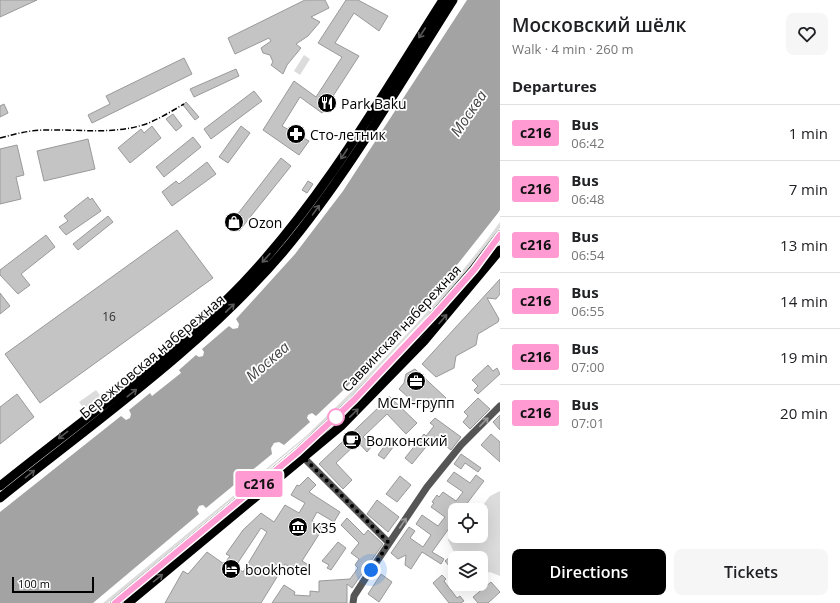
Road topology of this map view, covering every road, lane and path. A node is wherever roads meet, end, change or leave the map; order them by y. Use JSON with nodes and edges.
{"nodes":[{"id":1,"x":443,"y":0,"type":"edge"},
{"id":2,"x":453,"y":0,"type":"edge"},
{"id":3,"x":500,"y":235,"type":"edge"},
{"id":4,"x":500,"y":250,"type":"edge"},
{"id":5,"x":500,"y":406,"type":"edge"},
{"id":6,"x":304,"y":458,"type":"junction"},
{"id":7,"x":0,"y":486,"type":"edge"},
{"id":8,"x":0,"y":498,"type":"edge"},
{"id":9,"x":389,"y":543,"type":"junction"},
{"id":10,"x":115,"y":603,"type":"edge"},
{"id":11,"x":128,"y":603,"type":"edge"},
{"id":12,"x":354,"y":603,"type":"edge"}],
"edges":[{"from":1,"to":7,"type":"main road","name":"Бережковская набережная","one_way":true},
{"from":8,"to":2,"type":"main road","name":"Бережковская набережная","one_way":true},
{"from":3,"to":10,"type":"main road","name":"Саввинская набережная"},
{"from":6,"to":4,"type":"main road","name":"Саввинская набережная","one_way":true},
{"from":9,"to":5,"type":"street","one_way":true},
{"from":6,"to":9,"type":"street"},
{"from":11,"to":6,"type":"main road","name":"Саввинская набережная","one_way":true},
{"from":9,"to":12,"type":"street"}]}
